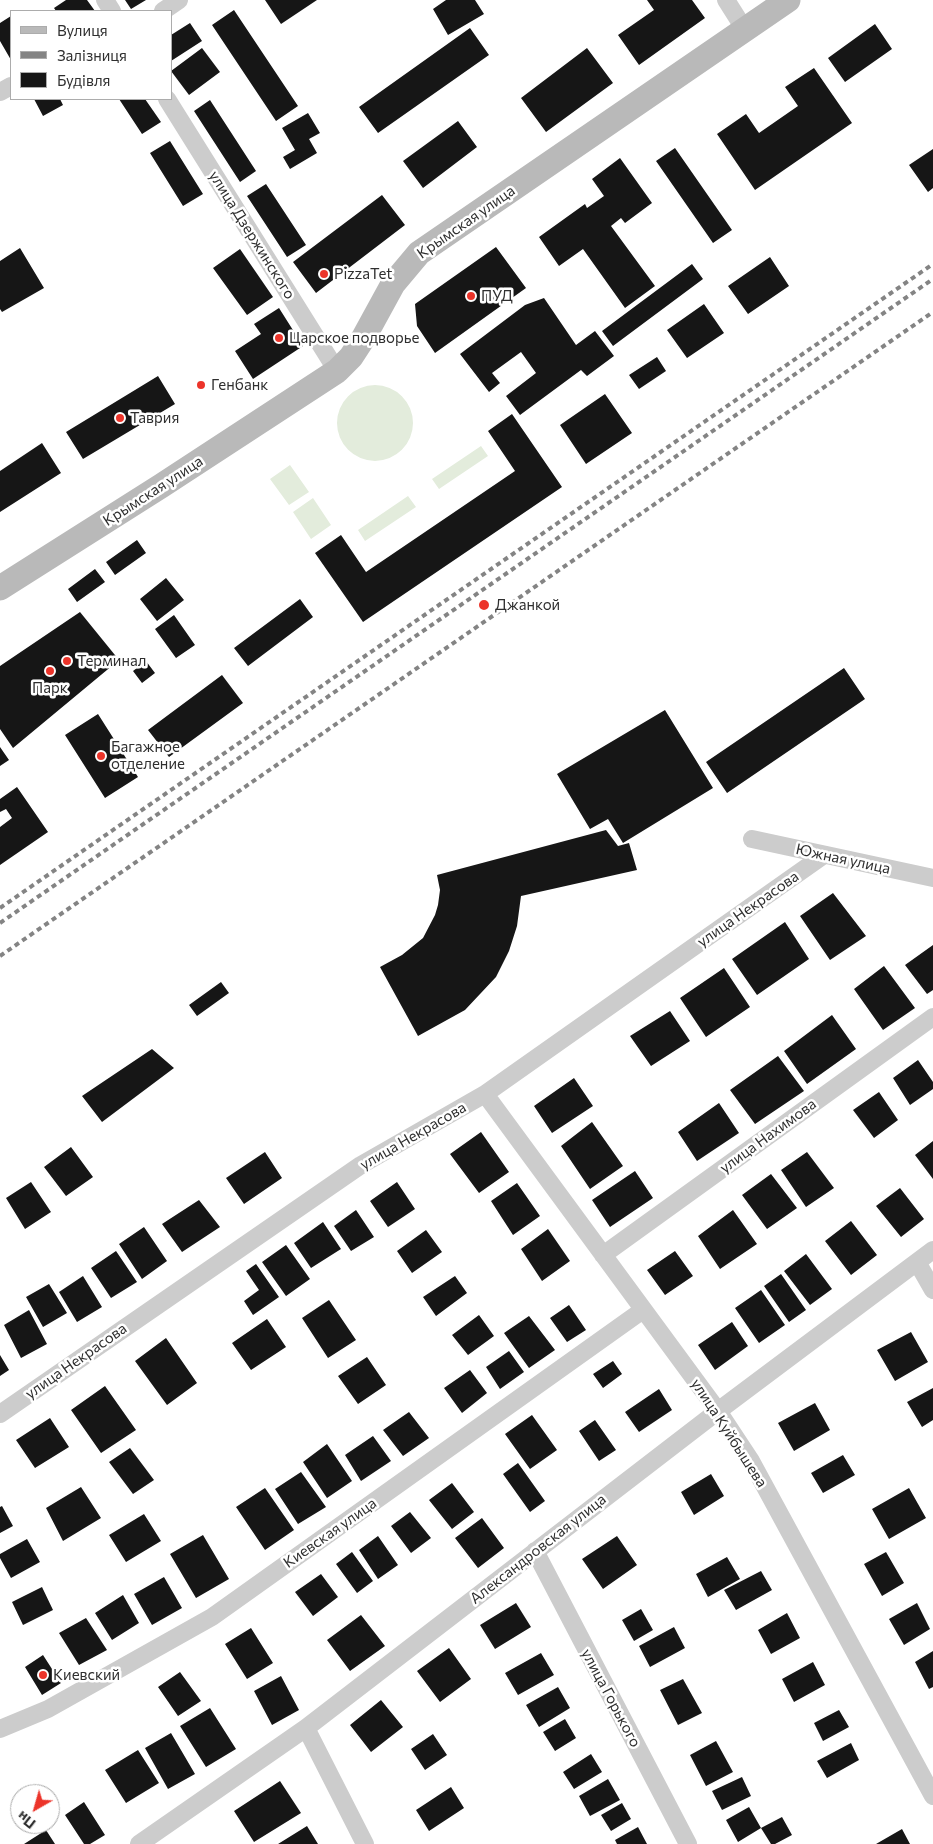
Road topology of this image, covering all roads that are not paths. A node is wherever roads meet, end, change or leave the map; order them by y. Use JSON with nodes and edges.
{"nodes":[{"id":1,"x":179,"y":0,"type":"edge"},
{"id":2,"x":726,"y":0,"type":"edge"},
{"id":3,"x":788,"y":0,"type":"edge"},
{"id":4,"x":164,"y":10,"type":"edge"},
{"id":5,"x":745,"y":30,"type":"junction"},
{"id":6,"x":168,"y":100,"type":"edge"},
{"id":7,"x":337,"y":371,"type":"junction"},
{"id":8,"x":0,"y":588,"type":"edge"},
{"id":9,"x":752,"y":840,"type":"dead end"},
{"id":10,"x":824,"y":855,"type":"junction"},
{"id":11,"x":933,"y":878,"type":"edge"},
{"id":12,"x":933,"y":1017,"type":"edge"},
{"id":13,"x":484,"y":1094,"type":"junction"},
{"id":14,"x":933,"y":1250,"type":"edge"},
{"id":15,"x":603,"y":1255,"type":"junction"},
{"id":16,"x":917,"y":1262,"type":"junction"},
{"id":17,"x":933,"y":1290,"type":"edge"},
{"id":18,"x":643,"y":1310,"type":"junction"},
{"id":19,"x":718,"y":1411,"type":"junction"},
{"id":20,"x":0,"y":1414,"type":"edge"},
{"id":21,"x":535,"y":1551,"type":"junction"},
{"id":22,"x":0,"y":1727,"type":"edge"},
{"id":23,"x":306,"y":1728,"type":"junction"},
{"id":24,"x":933,"y":1796,"type":"edge"},
{"id":25,"x":139,"y":1844,"type":"edge"},
{"id":26,"x":365,"y":1844,"type":"edge"},
{"id":27,"x":688,"y":1844,"type":"edge"}],
"edges":[{"from":1,"to":4,"type":"street"},
{"from":2,"to":5,"type":"street"},
{"from":3,"to":5,"type":"main road","name":"Крымская улица"},
{"from":5,"to":7,"type":"main road","name":"Крымская улица"},
{"from":6,"to":7,"type":"street","name":"улица Дзержинского"},
{"from":7,"to":8,"type":"main road","name":"Крымская улица"},
{"from":9,"to":10,"type":"street","name":"Южная улица"},
{"from":10,"to":11,"type":"street","name":"Южная улица"},
{"from":10,"to":13,"type":"street","name":"улица Некрасова"},
{"from":12,"to":15,"type":"street","name":"улица Нахимова"},
{"from":13,"to":15,"type":"street","name":"улица Куйбышева"},
{"from":13,"to":20,"type":"street","name":"улица Некрасова"},
{"from":14,"to":16,"type":"street","name":"Александровская улица"},
{"from":15,"to":18,"type":"street","name":"улица Куйбышева"},
{"from":16,"to":17,"type":"street"},
{"from":16,"to":19,"type":"street","name":"Александровская улица"},
{"from":18,"to":19,"type":"street","name":"улица Куйбышева"},
{"from":18,"to":22,"type":"street","name":"Киевская улица"},
{"from":19,"to":21,"type":"street","name":"Александровская улица"},
{"from":19,"to":24,"type":"street","name":"улица Куйбышева"},
{"from":21,"to":23,"type":"street","name":"Александровская улица"},
{"from":21,"to":27,"type":"street","name":"улица Горького"},
{"from":23,"to":25,"type":"street","name":"Александровская улица"},
{"from":23,"to":26,"type":"street"}]}
